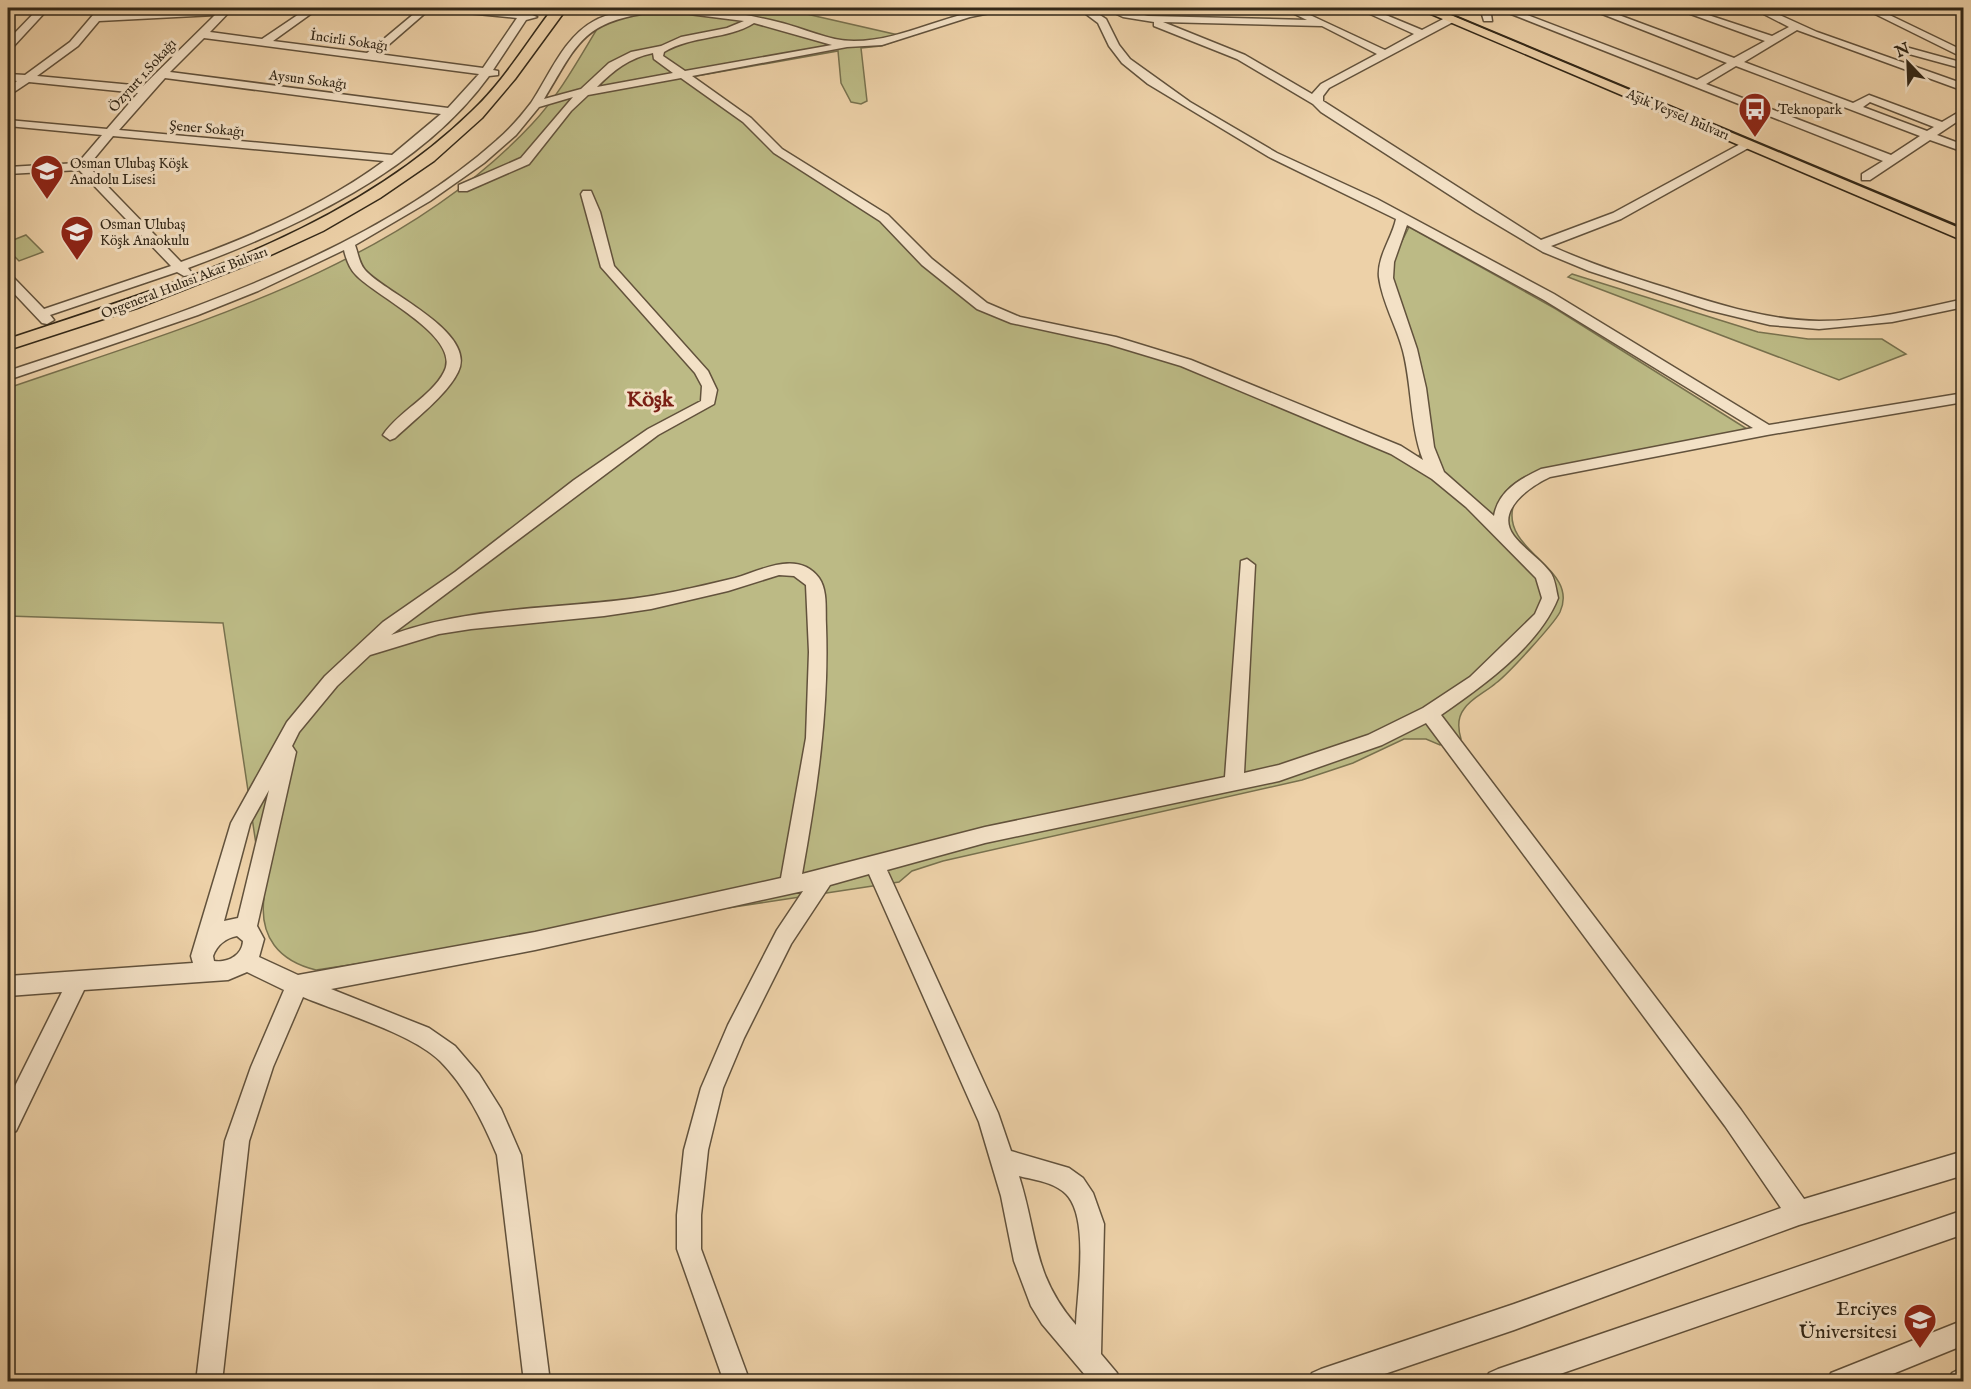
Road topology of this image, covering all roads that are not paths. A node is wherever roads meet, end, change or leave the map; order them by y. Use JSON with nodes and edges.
{"nodes":[{"id":1,"x":44,"y":8,"type":"edge"},
{"id":2,"x":104,"y":8,"type":"edge"},
{"id":3,"x":314,"y":8,"type":"edge"},
{"id":4,"x":426,"y":8,"type":"edge"},
{"id":5,"x":447,"y":8,"type":"edge"},
{"id":6,"x":560,"y":8,"type":"edge"},
{"id":7,"x":1001,"y":8,"type":"edge"},
{"id":8,"x":1083,"y":8,"type":"edge"},
{"id":9,"x":1109,"y":8,"type":"edge"},
{"id":10,"x":1287,"y":8,"type":"edge"},
{"id":11,"x":1362,"y":8,"type":"edge"},
{"id":12,"x":1424,"y":8,"type":"edge"},
{"id":13,"x":1501,"y":8,"type":"edge"},
{"id":14,"x":1592,"y":8,"type":"edge"},
{"id":15,"x":1679,"y":8,"type":"edge"},
{"id":16,"x":1757,"y":8,"type":"edge"},
{"id":17,"x":1868,"y":8,"type":"edge"},
{"id":18,"x":1953,"y":8,"type":"edge"},
{"id":19,"x":226,"y":10,"type":"edge"},
{"id":20,"x":1964,"y":11,"type":"edge"},
{"id":21,"x":531,"y":12,"type":"edge"},
{"id":22,"x":1456,"y":13,"type":"edge"},
{"id":23,"x":1486,"y":13,"type":"edge"},
{"id":24,"x":96,"y":18,"type":"junction"},
{"id":25,"x":1143,"y":18,"type":"junction"},
{"id":26,"x":753,"y":19,"type":"junction"},
{"id":27,"x":1324,"y":23,"type":"junction"},
{"id":28,"x":1797,"y":26,"type":"junction"},
{"id":29,"x":200,"y":34,"type":"junction"},
{"id":30,"x":1422,"y":34,"type":"junction"},
{"id":31,"x":1773,"y":40,"type":"junction"},
{"id":32,"x":263,"y":43,"type":"junction"},
{"id":33,"x":851,"y":44,"type":"junction"},
{"id":34,"x":8,"y":46,"type":"edge"},
{"id":35,"x":664,"y":48,"type":"junction"},
{"id":36,"x":1902,"y":49,"type":"dead end"},
{"id":37,"x":1385,"y":54,"type":"junction"},
{"id":38,"x":1964,"y":55,"type":"edge"},
{"id":39,"x":368,"y":58,"type":"junction"},
{"id":40,"x":1736,"y":62,"type":"junction"},
{"id":41,"x":1964,"y":66,"type":"edge"},
{"id":42,"x":490,"y":73,"type":"junction"},
{"id":43,"x":162,"y":74,"type":"junction"},
{"id":44,"x":682,"y":74,"type":"junction"},
{"id":45,"x":8,"y":77,"type":"edge"},
{"id":46,"x":30,"y":78,"type":"junction"},
{"id":47,"x":1698,"y":84,"type":"junction"},
{"id":48,"x":1964,"y":88,"type":"edge"},
{"id":49,"x":146,"y":90,"type":"junction"},
{"id":50,"x":583,"y":92,"type":"junction"},
{"id":51,"x":8,"y":93,"type":"edge"},
{"id":52,"x":1317,"y":102,"type":"junction"},
{"id":53,"x":535,"y":105,"type":"junction"},
{"id":54,"x":1855,"y":107,"type":"junction"},
{"id":55,"x":451,"y":112,"type":"junction"},
{"id":56,"x":1964,"y":112,"type":"edge"},
{"id":57,"x":8,"y":123,"type":"edge"},
{"id":58,"x":1943,"y":126,"type":"junction"},
{"id":59,"x":111,"y":133,"type":"junction"},
{"id":60,"x":1929,"y":136,"type":"junction"},
{"id":61,"x":1748,"y":144,"type":"junction"},
{"id":62,"x":1787,"y":144,"type":"dead end"},
{"id":63,"x":1964,"y":149,"type":"edge"},
{"id":64,"x":398,"y":159,"type":"junction"},
{"id":65,"x":1892,"y":160,"type":"junction"},
{"id":66,"x":82,"y":166,"type":"junction"},
{"id":67,"x":8,"y":171,"type":"edge"},
{"id":68,"x":1850,"y":171,"type":"dead end"},
{"id":69,"x":1866,"y":177,"type":"junction"},
{"id":70,"x":1888,"y":186,"type":"dead end"},
{"id":71,"x":463,"y":188,"type":"dead end"},
{"id":72,"x":587,"y":194,"type":"dead end"},
{"id":73,"x":1942,"y":210,"type":"dead end"},
{"id":74,"x":1402,"y":218,"type":"junction"},
{"id":75,"x":1964,"y":219,"type":"edge"},
{"id":76,"x":1964,"y":236,"type":"edge"},
{"id":77,"x":349,"y":245,"type":"junction"},
{"id":78,"x":1541,"y":245,"type":"junction"},
{"id":79,"x":182,"y":270,"type":"junction"},
{"id":80,"x":8,"y":280,"type":"edge"},
{"id":81,"x":1964,"y":303,"type":"edge"},
{"id":82,"x":1932,"y":310,"type":"junction"},
{"id":83,"x":1964,"y":315,"type":"edge"},
{"id":84,"x":44,"y":317,"type":"junction"},
{"id":85,"x":8,"y":333,"type":"edge"},
{"id":86,"x":8,"y":345,"type":"edge"},
{"id":87,"x":8,"y":376,"type":"edge"},
{"id":88,"x":1964,"y":397,"type":"edge"},
{"id":89,"x":1767,"y":430,"type":"junction"},
{"id":90,"x":390,"y":435,"type":"dead end"},
{"id":91,"x":1437,"y":475,"type":"junction"},
{"id":92,"x":1504,"y":534,"type":"junction"},
{"id":93,"x":1248,"y":565,"type":"dead end"},
{"id":94,"x":352,"y":660,"type":"junction"},
{"id":95,"x":1429,"y":713,"type":"junction"},
{"id":96,"x":293,"y":727,"type":"junction"},
{"id":97,"x":1234,"y":782,"type":"junction"},
{"id":98,"x":874,"y":864,"type":"junction"},
{"id":99,"x":823,"y":878,"type":"junction"},
{"id":100,"x":790,"y":885,"type":"junction"},
{"id":101,"x":246,"y":929,"type":"junction"},
{"id":102,"x":208,"y":942,"type":"junction"},
{"id":103,"x":245,"y":961,"type":"junction"},
{"id":104,"x":211,"y":971,"type":"junction"},
{"id":105,"x":78,"y":981,"type":"junction"},
{"id":106,"x":297,"y":985,"type":"junction"},
{"id":107,"x":8,"y":986,"type":"edge"},
{"id":108,"x":8,"y":1123,"type":"edge"},
{"id":109,"x":1002,"y":1160,"type":"junction"},
{"id":110,"x":1964,"y":1163,"type":"edge"},
{"id":111,"x":1799,"y":1213,"type":"junction"},
{"id":112,"x":1964,"y":1221,"type":"edge"},
{"id":113,"x":1964,"y":1332,"type":"edge"},
{"id":114,"x":1088,"y":1356,"type":"junction"},
{"id":115,"x":209,"y":1382,"type":"edge"},
{"id":116,"x":537,"y":1382,"type":"edge"},
{"id":117,"x":736,"y":1382,"type":"edge"},
{"id":118,"x":1108,"y":1382,"type":"edge"},
{"id":119,"x":1322,"y":1382,"type":"edge"},
{"id":120,"x":1498,"y":1382,"type":"edge"},
{"id":121,"x":1840,"y":1382,"type":"edge"}],
"edges":[{"from":1,"to":34,"type":"street"},
{"from":2,"to":24,"type":"street"},
{"from":3,"to":32,"type":"street"},
{"from":4,"to":39,"type":"street"},
{"from":5,"to":21,"type":"street"},
{"from":6,"to":86,"type":"main road","name":"Orgeneral Hulusi Akar Bulvarı"},
{"from":7,"to":33,"type":"street"},
{"from":8,"to":74,"type":"street"},
{"from":9,"to":25,"type":"street"},
{"from":10,"to":27,"type":"street"},
{"from":11,"to":30,"type":"street"},
{"from":12,"to":22,"type":"main road","name":"Aşık Veysel Bulvarı"},
{"from":13,"to":47,"type":"street"},
{"from":14,"to":40,"type":"street"},
{"from":15,"to":31,"type":"street"},
{"from":16,"to":28,"type":"street"},
{"from":17,"to":38,"type":"street"},
{"from":18,"to":20,"type":"street"},
{"from":19,"to":24,"type":"street"},
{"from":19,"to":29,"type":"street","name":"Özyurt 1.Sokağı"},
{"from":21,"to":42,"type":"main road","name":"Orgeneral Hulusi Akar Bulvarı"},
{"from":22,"to":23,"type":"main road","name":"Aşık Veysel Bulvarı"},
{"from":22,"to":30,"type":"street"},
{"from":22,"to":61,"type":"main road","name":"Aşık Veysel Bulvarı"},
{"from":23,"to":62,"type":"main road","name":"Aşık Veysel Bulvarı"},
{"from":24,"to":46,"type":"street"},
{"from":25,"to":27,"type":"street"},
{"from":25,"to":52,"type":"street"},
{"from":26,"to":33,"type":"street"},
{"from":26,"to":35,"type":"street"},
{"from":26,"to":53,"type":"street"},
{"from":27,"to":37,"type":"street"},
{"from":28,"to":31,"type":"street"},
{"from":28,"to":48,"type":"street"},
{"from":29,"to":32,"type":"street","name":"İncirli Sokağı"},
{"from":29,"to":43,"type":"street","name":"Özyurt 1.Sokağı"},
{"from":30,"to":37,"type":"street"},
{"from":31,"to":40,"type":"street"},
{"from":32,"to":39,"type":"street","name":"İncirli Sokağı"},
{"from":33,"to":44,"type":"street"},
{"from":35,"to":44,"type":"street"},
{"from":35,"to":50,"type":"street"},
{"from":36,"to":41,"type":"street"},
{"from":37,"to":52,"type":"street"},
{"from":39,"to":42,"type":"street","name":"İncirli Sokağı"},
{"from":40,"to":47,"type":"street"},
{"from":40,"to":54,"type":"street"},
{"from":42,"to":55,"type":"street"},
{"from":42,"to":64,"type":"main road","name":"Orgeneral Hulusi Akar Bulvarı"},
{"from":43,"to":49,"type":"street","name":"Özyurt 1.Sokağı"},
{"from":43,"to":55,"type":"street","name":"Aysun Sokağı"},
{"from":44,"to":50,"type":"street"},
{"from":44,"to":91,"type":"street"},
{"from":45,"to":46,"type":"street"},
{"from":46,"to":49,"type":"street"},
{"from":46,"to":51,"type":"street"},
{"from":47,"to":65,"type":"street"},
{"from":49,"to":59,"type":"street","name":"Özyurt 1.Sokağı"},
{"from":50,"to":53,"type":"street"},
{"from":50,"to":71,"type":"street"},
{"from":52,"to":78,"type":"street"},
{"from":53,"to":77,"type":"street"},
{"from":54,"to":58,"type":"street"},
{"from":54,"to":60,"type":"street"},
{"from":55,"to":64,"type":"street"},
{"from":56,"to":58,"type":"street"},
{"from":57,"to":59,"type":"street","name":"Şener Sokağı"},
{"from":58,"to":60,"type":"street"},
{"from":59,"to":64,"type":"street","name":"Şener Sokağı"},
{"from":59,"to":66,"type":"street","name":"Özyurt 1.Sokağı"},
{"from":60,"to":63,"type":"street"},
{"from":60,"to":65,"type":"street"},
{"from":61,"to":76,"type":"main road","name":"Aşık Veysel Bulvarı"},
{"from":61,"to":78,"type":"street"},
{"from":64,"to":79,"type":"main road","name":"Orgeneral Hulusi Akar Bulvarı"},
{"from":65,"to":69,"type":"street"},
{"from":66,"to":67,"type":"street"},
{"from":66,"to":79,"type":"street"},
{"from":68,"to":69,"type":"main road"},
{"from":69,"to":70,"type":"main road"},
{"from":72,"to":94,"type":"street"},
{"from":73,"to":75,"type":"main road"},
{"from":74,"to":89,"type":"street"},
{"from":74,"to":91,"type":"street"},
{"from":77,"to":87,"type":"street"},
{"from":77,"to":90,"type":"street"},
{"from":78,"to":82,"type":"street"},
{"from":79,"to":84,"type":"main road","name":"Orgeneral Hulusi Akar Bulvarı"},
{"from":80,"to":84,"type":"street"},
{"from":81,"to":82,"type":"street"},
{"from":82,"to":83,"type":"street"},
{"from":84,"to":85,"type":"main road","name":"Orgeneral Hulusi Akar Bulvarı"},
{"from":88,"to":89,"type":"street"},
{"from":89,"to":92,"type":"street"},
{"from":91,"to":92,"type":"street"},
{"from":92,"to":95,"type":"street"},
{"from":93,"to":97,"type":"street"},
{"from":94,"to":96,"type":"street"},
{"from":94,"to":100,"type":"street"},
{"from":95,"to":97,"type":"street"},
{"from":95,"to":111,"type":"street"},
{"from":96,"to":101,"type":"street"},
{"from":96,"to":102,"type":"street"},
{"from":97,"to":98,"type":"street"},
{"from":98,"to":99,"type":"street"},
{"from":98,"to":109,"type":"street"},
{"from":99,"to":100,"type":"street"},
{"from":99,"to":117,"type":"street"},
{"from":100,"to":106,"type":"street"},
{"from":101,"to":102,"type":"street"},
{"from":101,"to":103,"type":"street"},
{"from":102,"to":104,"type":"street"},
{"from":103,"to":104,"type":"street"},
{"from":103,"to":106,"type":"street"},
{"from":104,"to":105,"type":"street"},
{"from":105,"to":107,"type":"street"},
{"from":105,"to":108,"type":"street"},
{"from":106,"to":115,"type":"street"},
{"from":106,"to":116,"type":"street"},
{"from":109,"to":114,"type":"street"},
{"from":109,"to":114,"type":"street"},
{"from":110,"to":111,"type":"street"},
{"from":111,"to":119,"type":"street"},
{"from":112,"to":120,"type":"street"},
{"from":113,"to":121,"type":"street"},
{"from":114,"to":118,"type":"street"}]}
